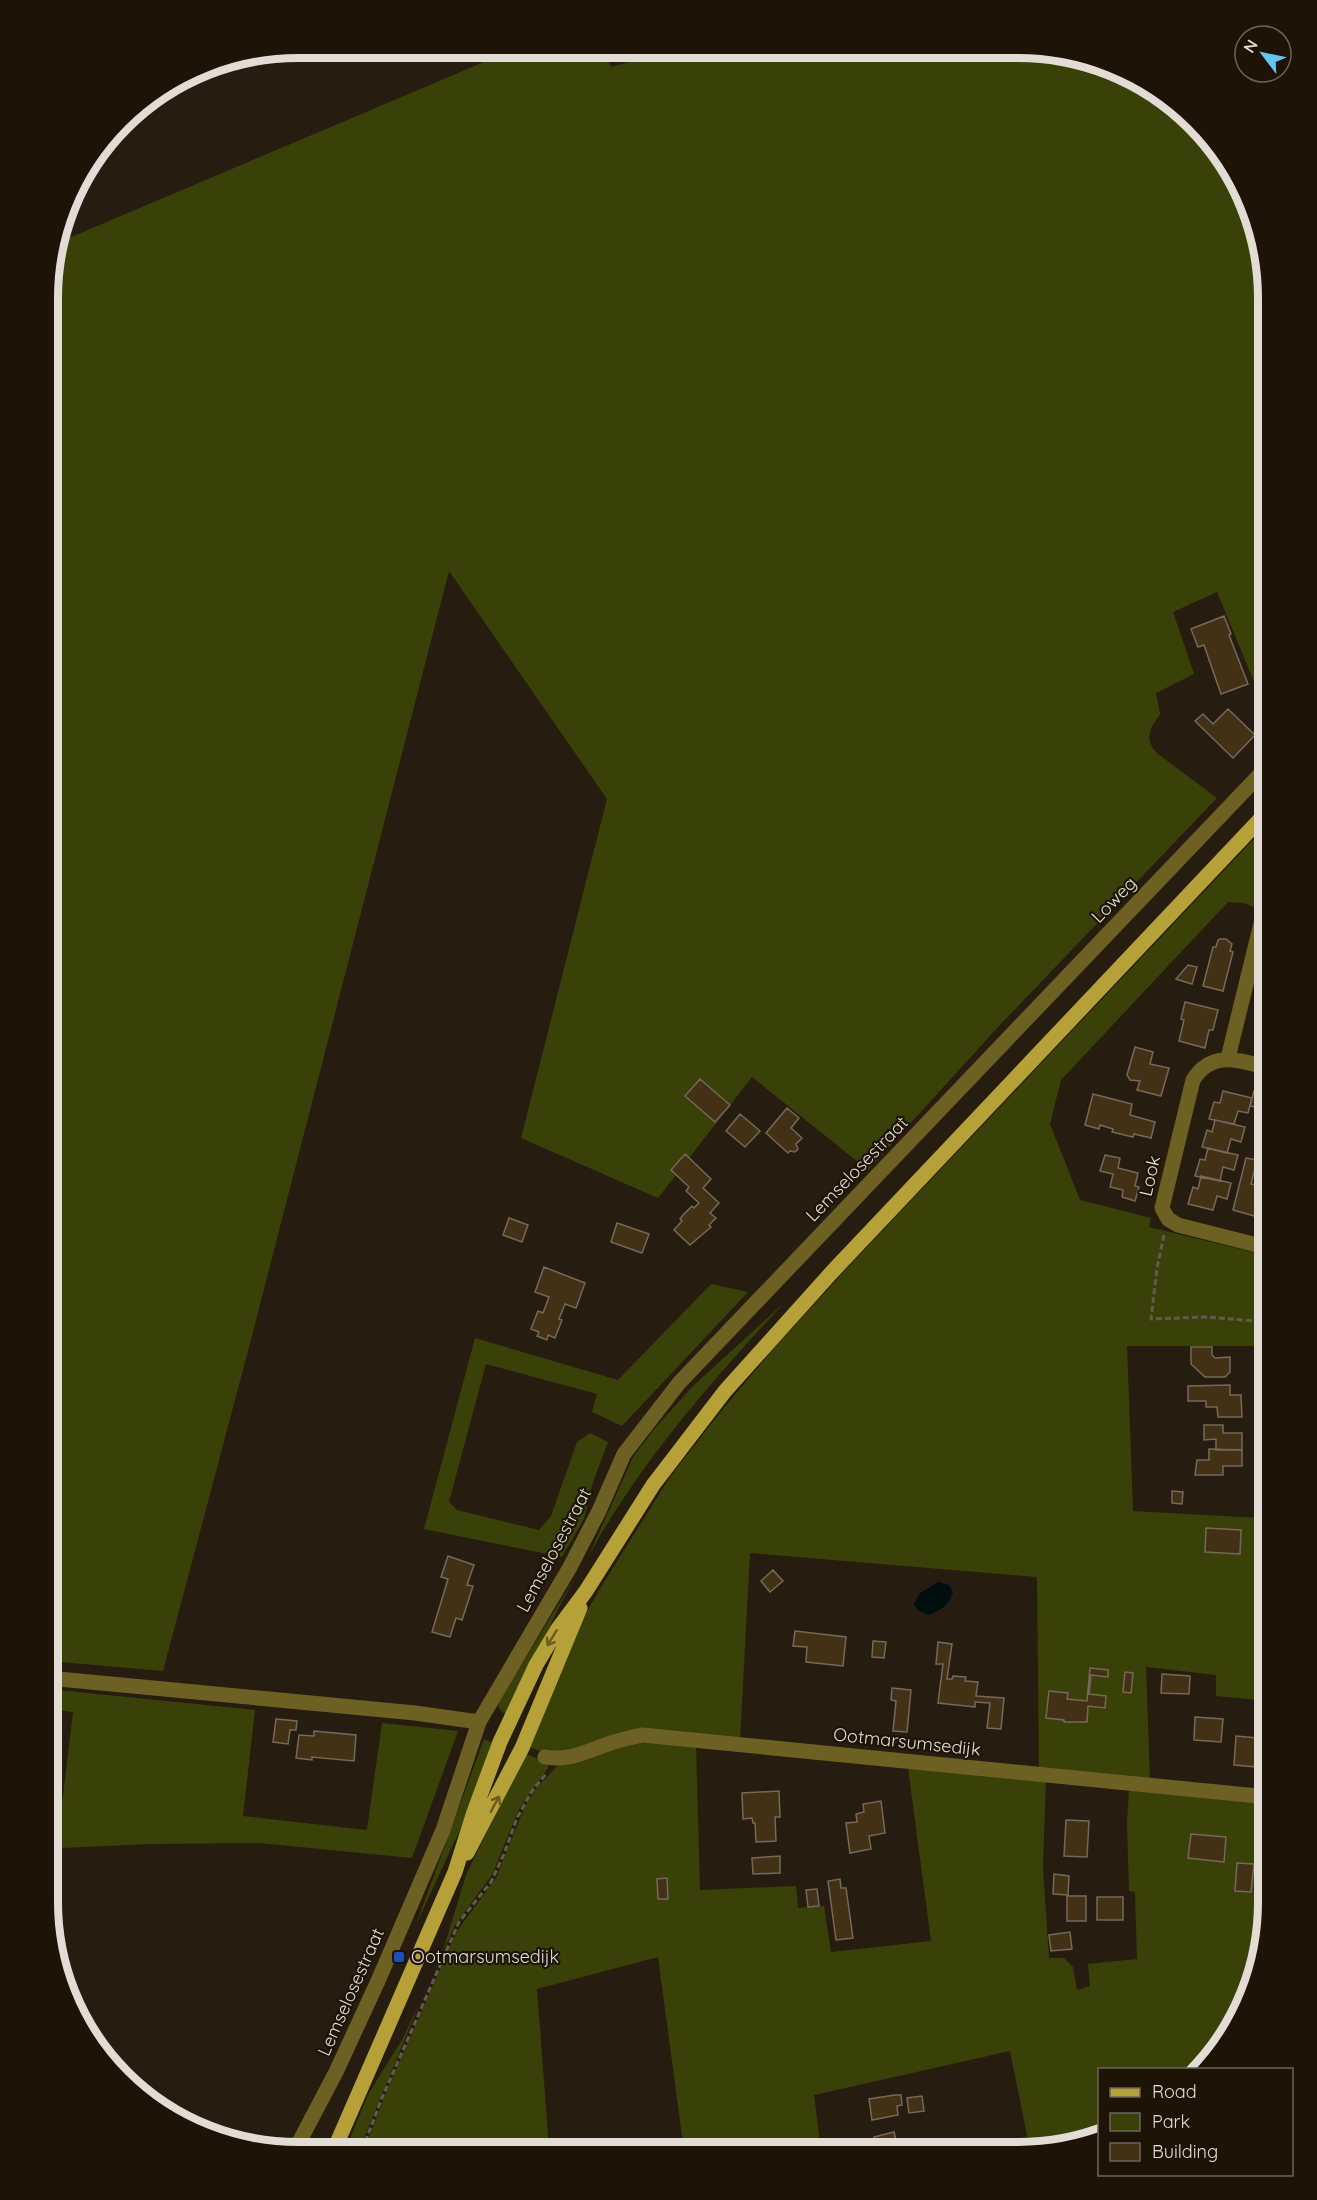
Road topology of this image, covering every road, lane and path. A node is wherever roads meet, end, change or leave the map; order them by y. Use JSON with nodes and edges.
{"nodes":[{"id":1,"x":1258,"y":777,"type":"edge"},
{"id":2,"x":1258,"y":822,"type":"edge"},
{"id":3,"x":1258,"y":936,"type":"edge"},
{"id":4,"x":1228,"y":1058,"type":"junction"},
{"id":5,"x":987,"y":1062,"type":"joint"},
{"id":6,"x":1258,"y":1065,"type":"edge"},
{"id":7,"x":1168,"y":1219,"type":"junction"},
{"id":8,"x":1258,"y":1245,"type":"edge"},
{"id":9,"x":1258,"y":1324,"type":"edge"},
{"id":10,"x":586,"y":1591,"type":"junction"},
{"id":11,"x":58,"y":1679,"type":"edge"},
{"id":12,"x":479,"y":1722,"type":"junction"},
{"id":13,"x":550,"y":1758,"type":"joint"},
{"id":14,"x":1258,"y":1796,"type":"edge"},
{"id":15,"x":455,"y":1872,"type":"junction"},
{"id":16,"x":299,"y":2142,"type":"edge"},
{"id":17,"x":337,"y":2142,"type":"edge"},
{"id":18,"x":365,"y":2142,"type":"edge"}],
"edges":[{"from":1,"to":5,"type":"street","name":"Loweg"},
{"from":2,"to":10,"type":"main road"},
{"from":3,"to":4,"type":"street"},
{"from":4,"to":6,"type":"street"},
{"from":4,"to":7,"type":"street","name":"Look"},
{"from":5,"to":12,"type":"street","name":"Lemselosestraat"},
{"from":7,"to":8,"type":"street","name":"Look"},
{"from":7,"to":9,"type":"path"},
{"from":15,"to":10,"type":"main road","one_way":true},
{"from":10,"to":15,"type":"main road","one_way":true},
{"from":11,"to":12,"type":"street"},
{"from":12,"to":16,"type":"street","name":"Lemselosestraat"},
{"from":13,"to":14,"type":"street","name":"Ootmarsumsedijk"},
{"from":13,"to":18,"type":"path"},
{"from":15,"to":17,"type":"main road"}]}
